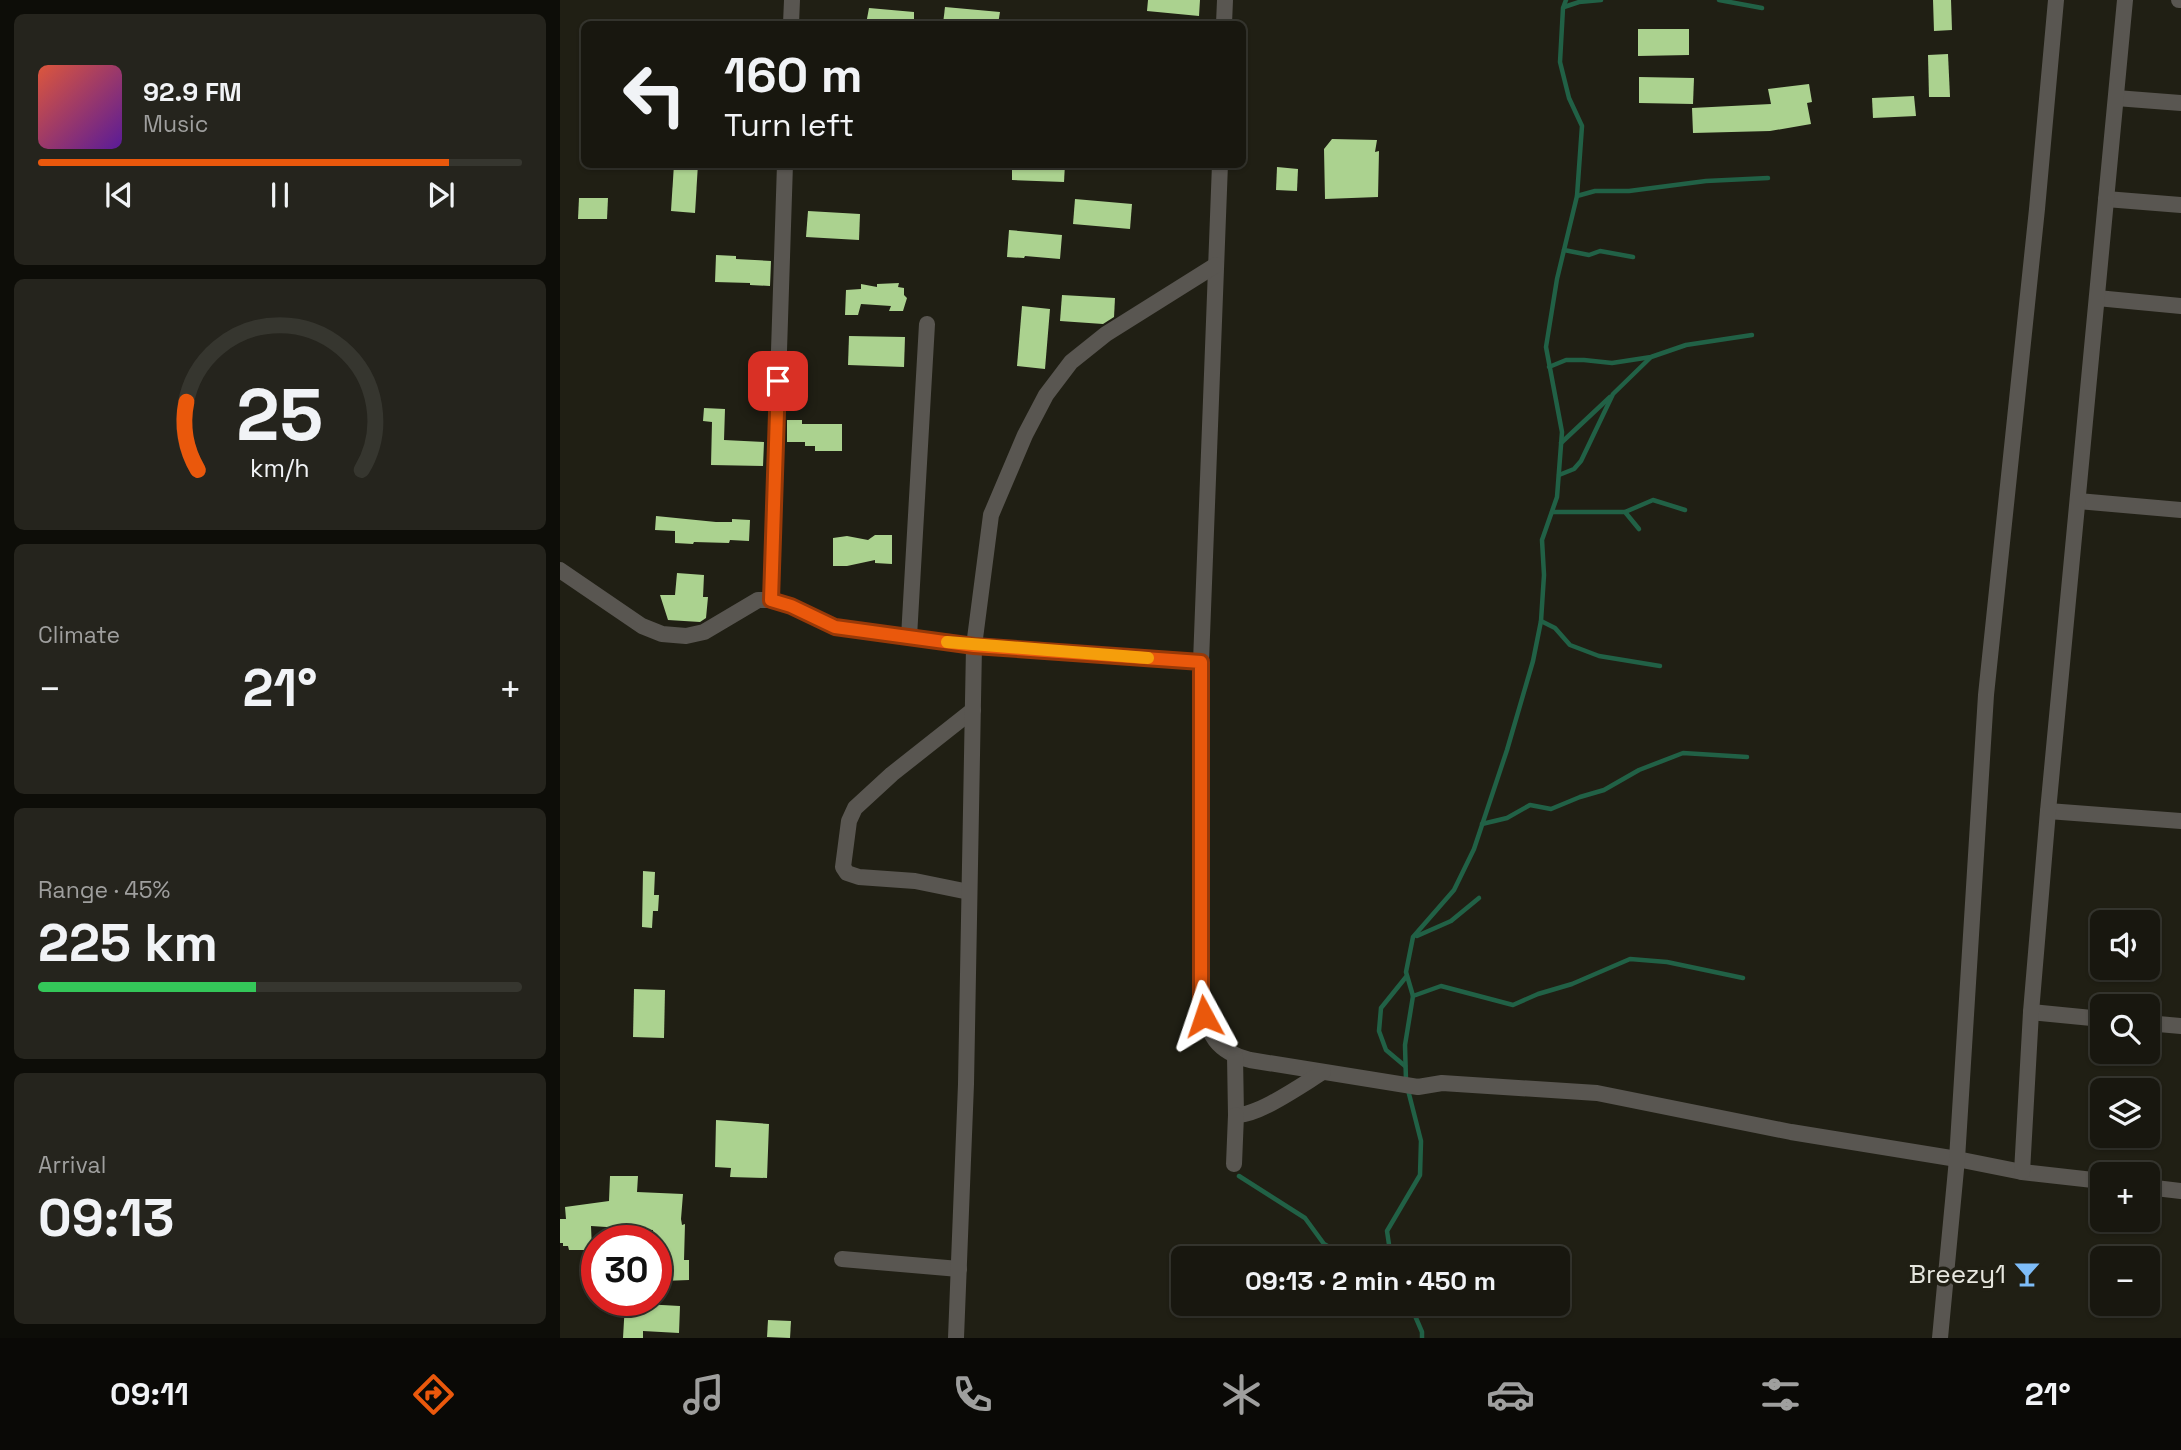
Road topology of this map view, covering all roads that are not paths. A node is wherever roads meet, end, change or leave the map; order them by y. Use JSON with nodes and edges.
{"nodes":[{"id":1,"x":792,"y":0,"type":"edge"},
{"id":2,"x":1225,"y":0,"type":"edge"},
{"id":3,"x":2056,"y":0,"type":"edge"},
{"id":4,"x":2125,"y":0,"type":"edge"},
{"id":5,"x":791,"y":21,"type":"edge"},
{"id":6,"x":1224,"y":21,"type":"edge"},
{"id":7,"x":2116,"y":98,"type":"junction"},
{"id":8,"x":2181,"y":103,"type":"edge"},
{"id":9,"x":785,"y":168,"type":"edge"},
{"id":10,"x":1220,"y":168,"type":"edge"},
{"id":11,"x":2106,"y":199,"type":"junction"},
{"id":12,"x":2181,"y":205,"type":"edge"},
{"id":13,"x":1216,"y":265,"type":"junction"},
{"id":14,"x":2097,"y":298,"type":"junction"},
{"id":15,"x":2181,"y":306,"type":"edge"},
{"id":16,"x":927,"y":324,"type":"dead end"},
{"id":17,"x":2078,"y":501,"type":"junction"},
{"id":18,"x":2181,"y":510,"type":"edge"},
{"id":19,"x":560,"y":570,"type":"edge"},
{"id":20,"x":771,"y":600,"type":"junction"},
{"id":21,"x":909,"y":637,"type":"junction"},
{"id":22,"x":974,"y":646,"type":"junction"},
{"id":23,"x":1201,"y":662,"type":"junction"},
{"id":24,"x":973,"y":710,"type":"junction"},
{"id":25,"x":2048,"y":811,"type":"junction"},
{"id":26,"x":2181,"y":821,"type":"edge"},
{"id":27,"x":969,"y":892,"type":"junction"},
{"id":28,"x":2031,"y":1012,"type":"junction"},
{"id":29,"x":2090,"y":1017,"type":"edge"},
{"id":30,"x":2160,"y":1024,"type":"edge"},
{"id":31,"x":2181,"y":1026,"type":"edge"},
{"id":32,"x":1235,"y":1056,"type":"junction"},
{"id":33,"x":1323,"y":1072,"type":"junction"},
{"id":34,"x":1236,"y":1115,"type":"junction"},
{"id":35,"x":1957,"y":1159,"type":"junction"},
{"id":36,"x":1234,"y":1164,"type":"dead end"},
{"id":37,"x":2022,"y":1172,"type":"junction"},
{"id":38,"x":2090,"y":1180,"type":"edge"},
{"id":39,"x":2160,"y":1189,"type":"edge"},
{"id":40,"x":2181,"y":1191,"type":"edge"},
{"id":41,"x":842,"y":1259,"type":"dead end"},
{"id":42,"x":959,"y":1269,"type":"junction"},
{"id":43,"x":956,"y":1338,"type":"edge"},
{"id":44,"x":1940,"y":1338,"type":"edge"}],
"edges":[{"from":1,"to":5,"type":"street"},
{"from":2,"to":6,"type":"street"},
{"from":3,"to":35,"type":"street"},
{"from":4,"to":7,"type":"street"},
{"from":7,"to":8,"type":"street"},
{"from":7,"to":11,"type":"street"},
{"from":9,"to":20,"type":"street"},
{"from":10,"to":13,"type":"street"},
{"from":11,"to":12,"type":"street"},
{"from":11,"to":14,"type":"street"},
{"from":13,"to":22,"type":"street"},
{"from":13,"to":23,"type":"street"},
{"from":14,"to":15,"type":"street"},
{"from":14,"to":17,"type":"street"},
{"from":16,"to":21,"type":"street"},
{"from":17,"to":18,"type":"street"},
{"from":17,"to":25,"type":"street"},
{"from":19,"to":20,"type":"street"},
{"from":20,"to":21,"type":"street"},
{"from":21,"to":22,"type":"street"},
{"from":22,"to":23,"type":"street"},
{"from":22,"to":24,"type":"street"},
{"from":23,"to":32,"type":"street"},
{"from":24,"to":27,"type":"street"},
{"from":24,"to":27,"type":"street"},
{"from":25,"to":26,"type":"street"},
{"from":25,"to":28,"type":"street"},
{"from":27,"to":42,"type":"street"},
{"from":28,"to":29,"type":"street"},
{"from":28,"to":37,"type":"street"},
{"from":30,"to":31,"type":"street"},
{"from":32,"to":33,"type":"street"},
{"from":32,"to":34,"type":"street"},
{"from":33,"to":34,"type":"street"},
{"from":33,"to":35,"type":"street"},
{"from":34,"to":36,"type":"street"},
{"from":35,"to":37,"type":"street"},
{"from":35,"to":44,"type":"street"},
{"from":37,"to":38,"type":"street"},
{"from":39,"to":40,"type":"street"},
{"from":41,"to":42,"type":"street"},
{"from":42,"to":43,"type":"street"}]}
